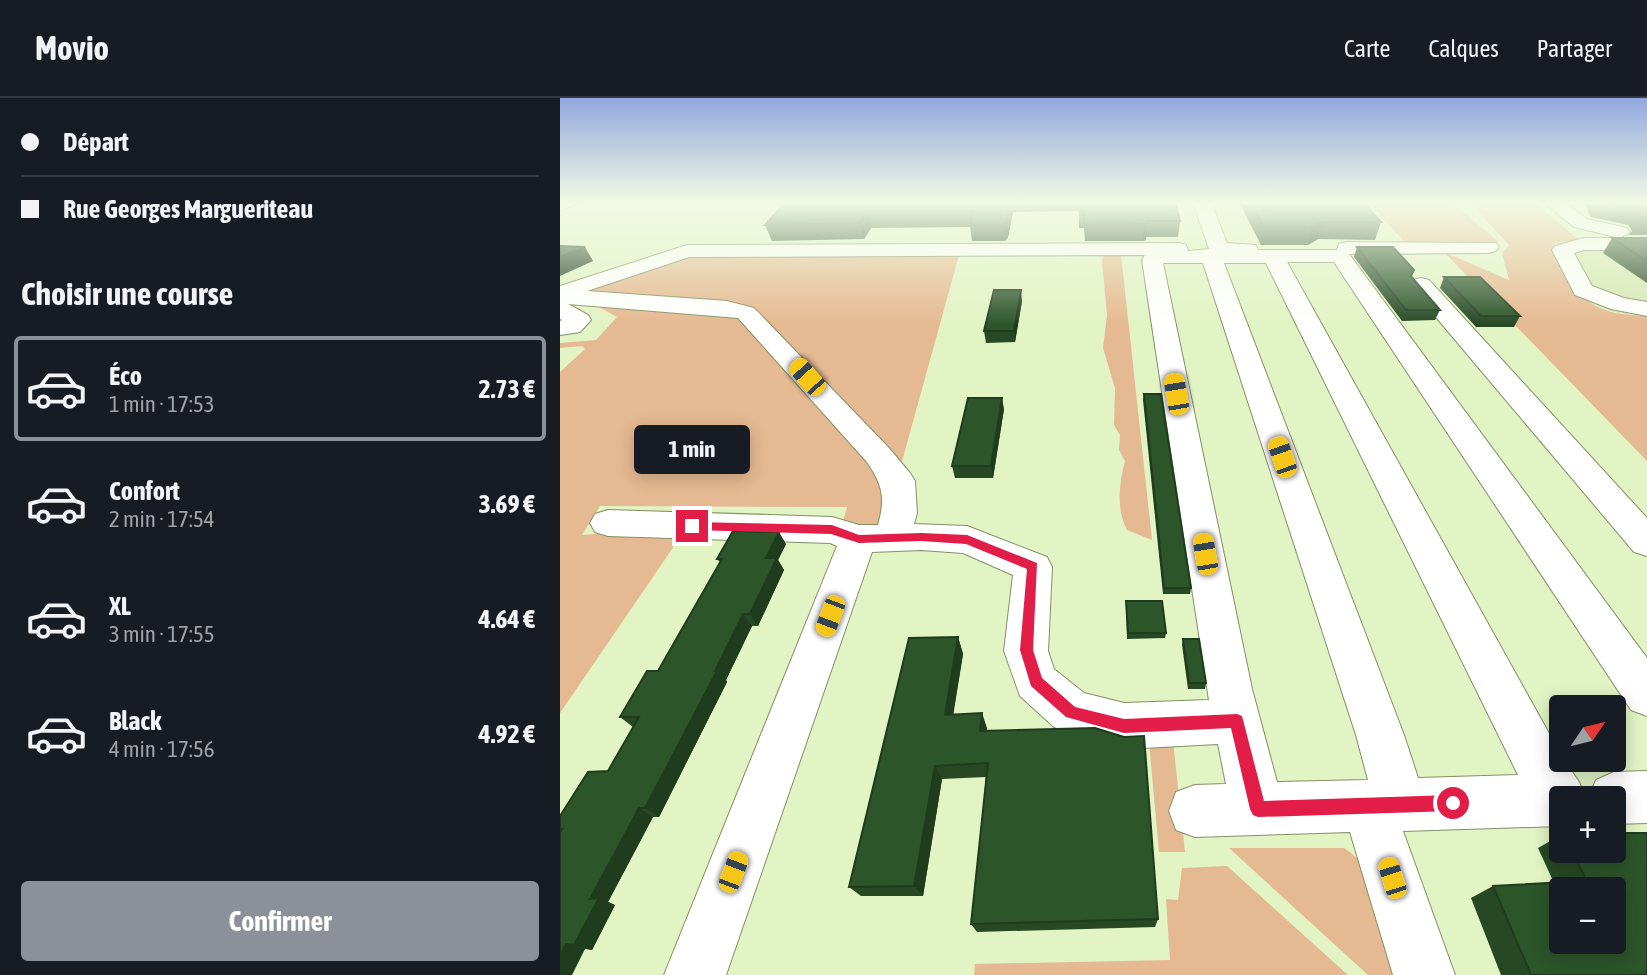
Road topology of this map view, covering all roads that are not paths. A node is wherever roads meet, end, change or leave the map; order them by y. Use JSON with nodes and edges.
{"nodes":[{"id":1,"x":1213,"y":243,"type":"edge"},
{"id":2,"x":1647,"y":244,"type":"edge"},
{"id":3,"x":1489,"y":247,"type":"dead end"},
{"id":4,"x":1215,"y":252,"type":"junction"},
{"id":5,"x":1273,"y":255,"type":"junction"},
{"id":6,"x":1421,"y":285,"type":"edge"},
{"id":7,"x":567,"y":291,"type":"edge"},
{"id":8,"x":560,"y":309,"type":"edge"},
{"id":9,"x":1647,"y":309,"type":"edge"},
{"id":10,"x":560,"y":328,"type":"edge"},
{"id":11,"x":608,"y":523,"type":"dead end"},
{"id":12,"x":876,"y":539,"type":"junction"},
{"id":13,"x":1647,"y":542,"type":"edge"},
{"id":14,"x":1647,"y":695,"type":"edge"},
{"id":15,"x":1237,"y":721,"type":"junction"},
{"id":16,"x":1552,"y":786,"type":"edge"},
{"id":17,"x":1647,"y":797,"type":"edge"},
{"id":18,"x":1626,"y":798,"type":"edge"},
{"id":19,"x":1549,"y":800,"type":"edge"},
{"id":20,"x":1384,"y":805,"type":"junction"},
{"id":21,"x":1258,"y":809,"type":"junction"},
{"id":22,"x":1195,"y":811,"type":"dead end"},
{"id":23,"x":695,"y":975,"type":"edge"},
{"id":24,"x":1423,"y":975,"type":"edge"}],
"edges":[{"from":1,"to":4,"type":"street"},
{"from":2,"to":9,"type":"street"},
{"from":3,"to":4,"type":"street"},
{"from":4,"to":5,"type":"street"},
{"from":4,"to":7,"type":"street"},
{"from":4,"to":15,"type":"street"},
{"from":4,"to":20,"type":"street"},
{"from":5,"to":14,"type":"street"},
{"from":5,"to":16,"type":"street"},
{"from":6,"to":13,"type":"street"},
{"from":7,"to":12,"type":"street"},
{"from":8,"to":10,"type":"street"},
{"from":11,"to":12,"type":"street"},
{"from":12,"to":15,"type":"street"},
{"from":12,"to":23,"type":"street"},
{"from":15,"to":21,"type":"street"},
{"from":17,"to":18,"type":"street"},
{"from":19,"to":20,"type":"street"},
{"from":20,"to":21,"type":"street"},
{"from":20,"to":24,"type":"street"},
{"from":21,"to":22,"type":"street"}]}
